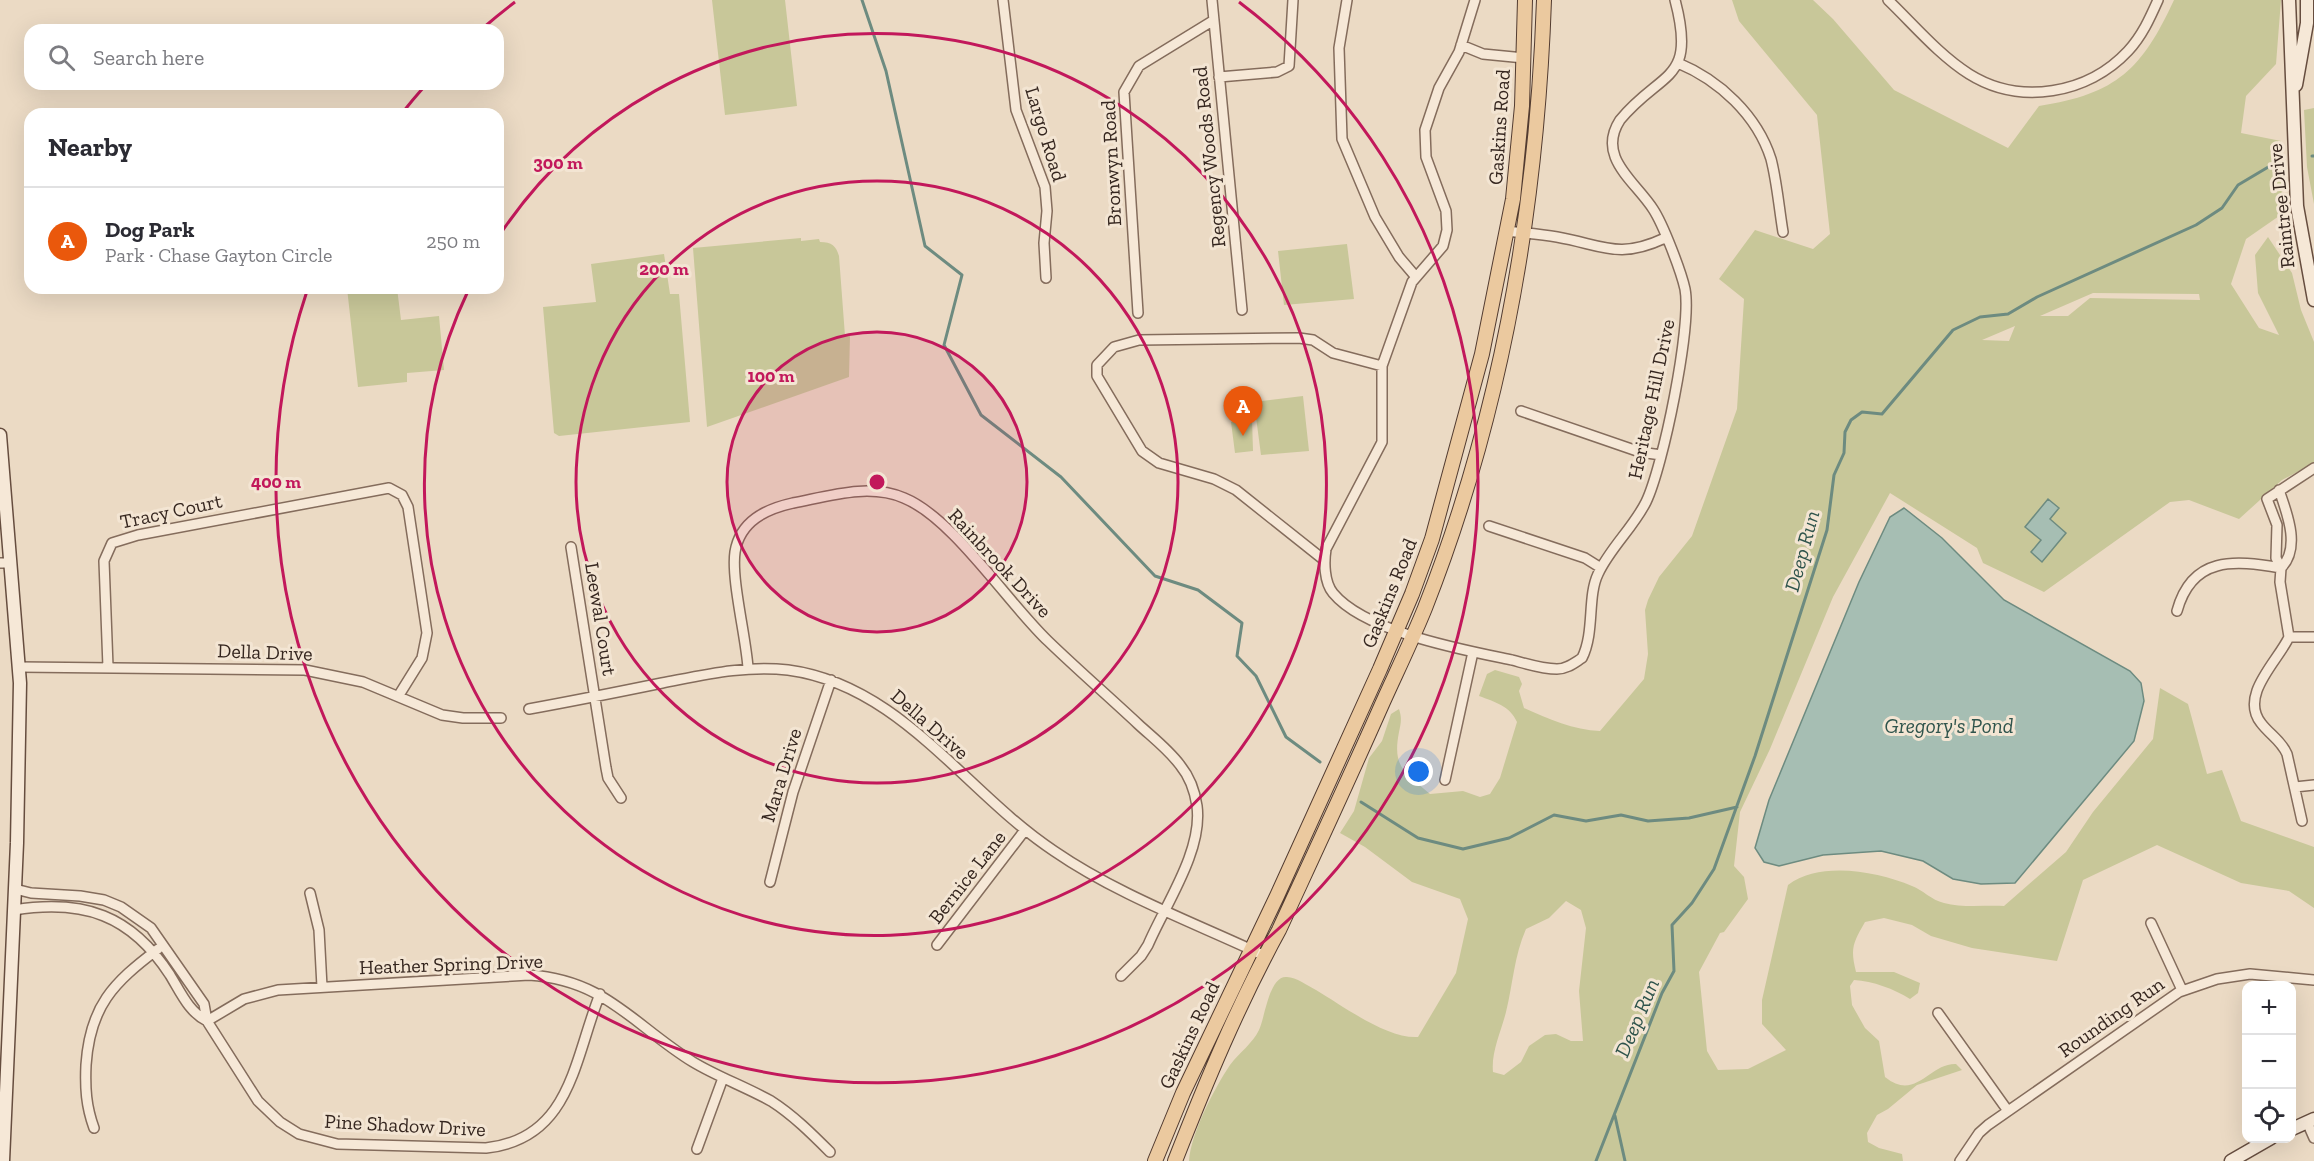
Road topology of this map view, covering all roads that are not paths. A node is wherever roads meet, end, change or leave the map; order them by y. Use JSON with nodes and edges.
{"nodes":[{"id":1,"x":1003,"y":0,"type":"edge"},
{"id":2,"x":1212,"y":0,"type":"edge"},
{"id":3,"x":1293,"y":0,"type":"edge"},
{"id":4,"x":1347,"y":0,"type":"edge"},
{"id":5,"x":1475,"y":0,"type":"edge"},
{"id":6,"x":1525,"y":0,"type":"edge"},
{"id":7,"x":1544,"y":0,"type":"edge"},
{"id":8,"x":1675,"y":0,"type":"edge"},
{"id":9,"x":1888,"y":0,"type":"edge"},
{"id":10,"x":2158,"y":0,"type":"edge"},
{"id":11,"x":2289,"y":0,"type":"edge"},
{"id":12,"x":2307,"y":0,"type":"edge"},
{"id":13,"x":1214,"y":21,"type":"junction"},
{"id":14,"x":1461,"y":45,"type":"junction"},
{"id":15,"x":1524,"y":58,"type":"junction"},
{"id":16,"x":1678,"y":63,"type":"junction"},
{"id":17,"x":1219,"y":77,"type":"junction"},
{"id":18,"x":2292,"y":107,"type":"junction"},
{"id":19,"x":1506,"y":231,"type":"junction"},
{"id":20,"x":1784,"y":232,"type":"dead end"},
{"id":21,"x":1524,"y":233,"type":"junction"},
{"id":22,"x":1665,"y":238,"type":"junction"},
{"id":23,"x":1416,"y":277,"type":"junction"},
{"id":24,"x":1046,"y":278,"type":"dead end"},
{"id":25,"x":2314,"y":300,"type":"edge"},
{"id":26,"x":1242,"y":310,"type":"dead end"},
{"id":27,"x":1138,"y":313,"type":"dead end"},
{"id":28,"x":1382,"y":366,"type":"junction"},
{"id":29,"x":1521,"y":411,"type":"dead end"},
{"id":30,"x":0,"y":435,"type":"edge"},
{"id":31,"x":1661,"y":455,"type":"junction"},
{"id":32,"x":2314,"y":468,"type":"edge"},
{"id":33,"x":2279,"y":490,"type":"junction"},
{"id":34,"x":1489,"y":526,"type":"dead end"},
{"id":35,"x":571,"y":547,"type":"dead end"},
{"id":36,"x":1324,"y":560,"type":"junction"},
{"id":37,"x":5,"y":563,"type":"edge"},
{"id":38,"x":1601,"y":568,"type":"junction"},
{"id":39,"x":2281,"y":568,"type":"junction"},
{"id":40,"x":2177,"y":610,"type":"dead end"},
{"id":41,"x":1397,"y":629,"type":"junction"},
{"id":42,"x":1412,"y":636,"type":"junction"},
{"id":43,"x":2289,"y":637,"type":"junction"},
{"id":44,"x":2314,"y":637,"type":"edge"},
{"id":45,"x":1473,"y":652,"type":"junction"},
{"id":46,"x":19,"y":667,"type":"junction"},
{"id":47,"x":108,"y":667,"type":"junction"},
{"id":48,"x":748,"y":668,"type":"junction"},
{"id":49,"x":831,"y":680,"type":"junction"},
{"id":50,"x":399,"y":695,"type":"junction"},
{"id":51,"x":595,"y":696,"type":"junction"},
{"id":52,"x":529,"y":709,"type":"dead end"},
{"id":53,"x":501,"y":718,"type":"dead end"},
{"id":54,"x":1445,"y":780,"type":"dead end"},
{"id":55,"x":2314,"y":785,"type":"edge"},
{"id":56,"x":2295,"y":787,"type":"junction"},
{"id":57,"x":621,"y":798,"type":"dead end"},
{"id":58,"x":2302,"y":821,"type":"dead end"},
{"id":59,"x":1025,"y":830,"type":"junction"},
{"id":60,"x":770,"y":882,"type":"dead end"},
{"id":61,"x":15,"y":889,"type":"junction"},
{"id":62,"x":310,"y":893,"type":"dead end"},
{"id":63,"x":1164,"y":909,"type":"junction"},
{"id":64,"x":14,"y":910,"type":"junction"},
{"id":65,"x":2151,"y":923,"type":"dead end"},
{"id":66,"x":165,"y":944,"type":"junction"},
{"id":67,"x":937,"y":945,"type":"dead end"},
{"id":68,"x":1251,"y":949,"type":"junction"},
{"id":69,"x":154,"y":952,"type":"junction"},
{"id":70,"x":1265,"y":956,"type":"junction"},
{"id":71,"x":1121,"y":976,"type":"dead end"},
{"id":72,"x":2314,"y":980,"type":"edge"},
{"id":73,"x":322,"y":987,"type":"junction"},
{"id":74,"x":2182,"y":990,"type":"junction"},
{"id":75,"x":600,"y":994,"type":"junction"},
{"id":76,"x":1938,"y":1013,"type":"dead end"},
{"id":77,"x":207,"y":1021,"type":"junction"},
{"id":78,"x":4,"y":1054,"type":"edge"},
{"id":79,"x":723,"y":1078,"type":"junction"},
{"id":80,"x":2008,"y":1111,"type":"junction"},
{"id":81,"x":2311,"y":1120,"type":"edge"},
{"id":82,"x":2296,"y":1127,"type":"edge"},
{"id":83,"x":94,"y":1128,"type":"dead end"},
{"id":84,"x":2314,"y":1138,"type":"edge"},
{"id":85,"x":2262,"y":1143,"type":"edge"},
{"id":86,"x":697,"y":1149,"type":"dead end"},
{"id":87,"x":830,"y":1152,"type":"dead end"},
{"id":88,"x":3,"y":1161,"type":"edge"},
{"id":89,"x":1155,"y":1161,"type":"edge"},
{"id":90,"x":1175,"y":1161,"type":"edge"},
{"id":91,"x":1960,"y":1161,"type":"edge"},
{"id":92,"x":2231,"y":1161,"type":"edge"}],
"edges":[{"from":1,"to":24,"type":"street","name":"Largo Road"},
{"from":2,"to":13,"type":"street","name":"Regency Woods Road"},
{"from":3,"to":17,"type":"street"},
{"from":4,"to":23,"type":"street"},
{"from":5,"to":14,"type":"street"},
{"from":6,"to":15,"type":"main road","name":"Gaskins Road"},
{"from":7,"to":21,"type":"main road","name":"Gaskins Road"},
{"from":8,"to":16,"type":"street"},
{"from":9,"to":10,"type":"street"},
{"from":11,"to":18,"type":"street","name":"Raintree Drive"},
{"from":12,"to":18,"type":"street","name":"Raintree Drive"},
{"from":13,"to":17,"type":"street","name":"Regency Woods Road"},
{"from":13,"to":27,"type":"street","name":"Bronwyn Road"},
{"from":14,"to":15,"type":"street"},
{"from":14,"to":23,"type":"street"},
{"from":15,"to":19,"type":"main road","name":"Gaskins Road"},
{"from":16,"to":20,"type":"street"},
{"from":16,"to":22,"type":"street","name":"Heritage Hill Drive"},
{"from":17,"to":26,"type":"street","name":"Regency Woods Road"},
{"from":18,"to":25,"type":"street","name":"Raintree Drive"},
{"from":19,"to":21,"type":"street"},
{"from":19,"to":41,"type":"main road","name":"Gaskins Road"},
{"from":21,"to":22,"type":"street"},
{"from":21,"to":42,"type":"main road","name":"Gaskins Road"},
{"from":22,"to":31,"type":"street","name":"Heritage Hill Drive"},
{"from":23,"to":28,"type":"street"},
{"from":28,"to":36,"type":"street"},
{"from":28,"to":36,"type":"street"},
{"from":29,"to":31,"type":"street"},
{"from":30,"to":37,"type":"street"},
{"from":31,"to":38,"type":"street","name":"Heritage Hill Drive"},
{"from":32,"to":33,"type":"street"},
{"from":33,"to":39,"type":"street"},
{"from":33,"to":39,"type":"street"},
{"from":34,"to":38,"type":"street"},
{"from":35,"to":51,"type":"street","name":"Leewal Court"},
{"from":36,"to":41,"type":"street","name":"Heritage Hill Drive"},
{"from":37,"to":46,"type":"street"},
{"from":38,"to":45,"type":"street","name":"Heritage Hill Drive"},
{"from":39,"to":40,"type":"street"},
{"from":39,"to":43,"type":"street"},
{"from":41,"to":42,"type":"street","name":"Heritage Hill Drive"},
{"from":41,"to":68,"type":"main road","name":"Gaskins Road"},
{"from":42,"to":45,"type":"street","name":"Heritage Hill Drive"},
{"from":42,"to":70,"type":"main road","name":"Gaskins Road"},
{"from":43,"to":44,"type":"street"},
{"from":43,"to":56,"type":"street"},
{"from":45,"to":54,"type":"street"},
{"from":46,"to":47,"type":"street","name":"Della Drive"},
{"from":46,"to":61,"type":"street"},
{"from":47,"to":50,"type":"street","name":"Della Drive"},
{"from":47,"to":50,"type":"street","name":"Tracy Court"},
{"from":48,"to":49,"type":"street","name":"Della Drive"},
{"from":48,"to":51,"type":"street","name":"Della Drive"},
{"from":48,"to":63,"type":"street","name":"Rainbrook Drive"},
{"from":49,"to":59,"type":"street","name":"Della Drive"},
{"from":49,"to":60,"type":"street","name":"Mara Drive"},
{"from":50,"to":53,"type":"street","name":"Della Drive"},
{"from":51,"to":52,"type":"street","name":"Della Drive"},
{"from":51,"to":57,"type":"street","name":"Leewal Court"},
{"from":55,"to":56,"type":"street"},
{"from":56,"to":58,"type":"street"},
{"from":59,"to":63,"type":"street","name":"Della Drive"},
{"from":59,"to":67,"type":"street","name":"Bernice Lane"},
{"from":61,"to":64,"type":"street"},
{"from":61,"to":66,"type":"street","name":"Pine Shadow Drive"},
{"from":62,"to":73,"type":"street"},
{"from":63,"to":68,"type":"street","name":"Della Drive"},
{"from":63,"to":71,"type":"street","name":"Rainbrook Drive"},
{"from":64,"to":69,"type":"street","name":"Pine Shadow Drive"},
{"from":64,"to":78,"type":"street"},
{"from":65,"to":74,"type":"street"},
{"from":66,"to":69,"type":"street"},
{"from":66,"to":77,"type":"street","name":"Pine Shadow Drive"},
{"from":68,"to":70,"type":"street","name":"Della Drive"},
{"from":68,"to":89,"type":"main road","name":"Gaskins Road"},
{"from":69,"to":77,"type":"street","name":"Pine Shadow Drive"},
{"from":69,"to":83,"type":"street"},
{"from":70,"to":90,"type":"main road","name":"Gaskins Road"},
{"from":72,"to":74,"type":"street","name":"Rounding Run"},
{"from":73,"to":75,"type":"street","name":"Heather Spring Drive"},
{"from":73,"to":77,"type":"street","name":"Heather Spring Drive"},
{"from":74,"to":80,"type":"street","name":"Rounding Run"},
{"from":75,"to":77,"type":"street","name":"Pine Shadow Drive"},
{"from":75,"to":79,"type":"street","name":"Heather Spring Drive"},
{"from":76,"to":80,"type":"street"},
{"from":78,"to":88,"type":"street"},
{"from":79,"to":86,"type":"street"},
{"from":79,"to":87,"type":"street","name":"Heather Spring Drive"},
{"from":80,"to":91,"type":"street","name":"Rounding Run"},
{"from":81,"to":82,"type":"street"},
{"from":81,"to":84,"type":"street"},
{"from":85,"to":92,"type":"street"}]}
